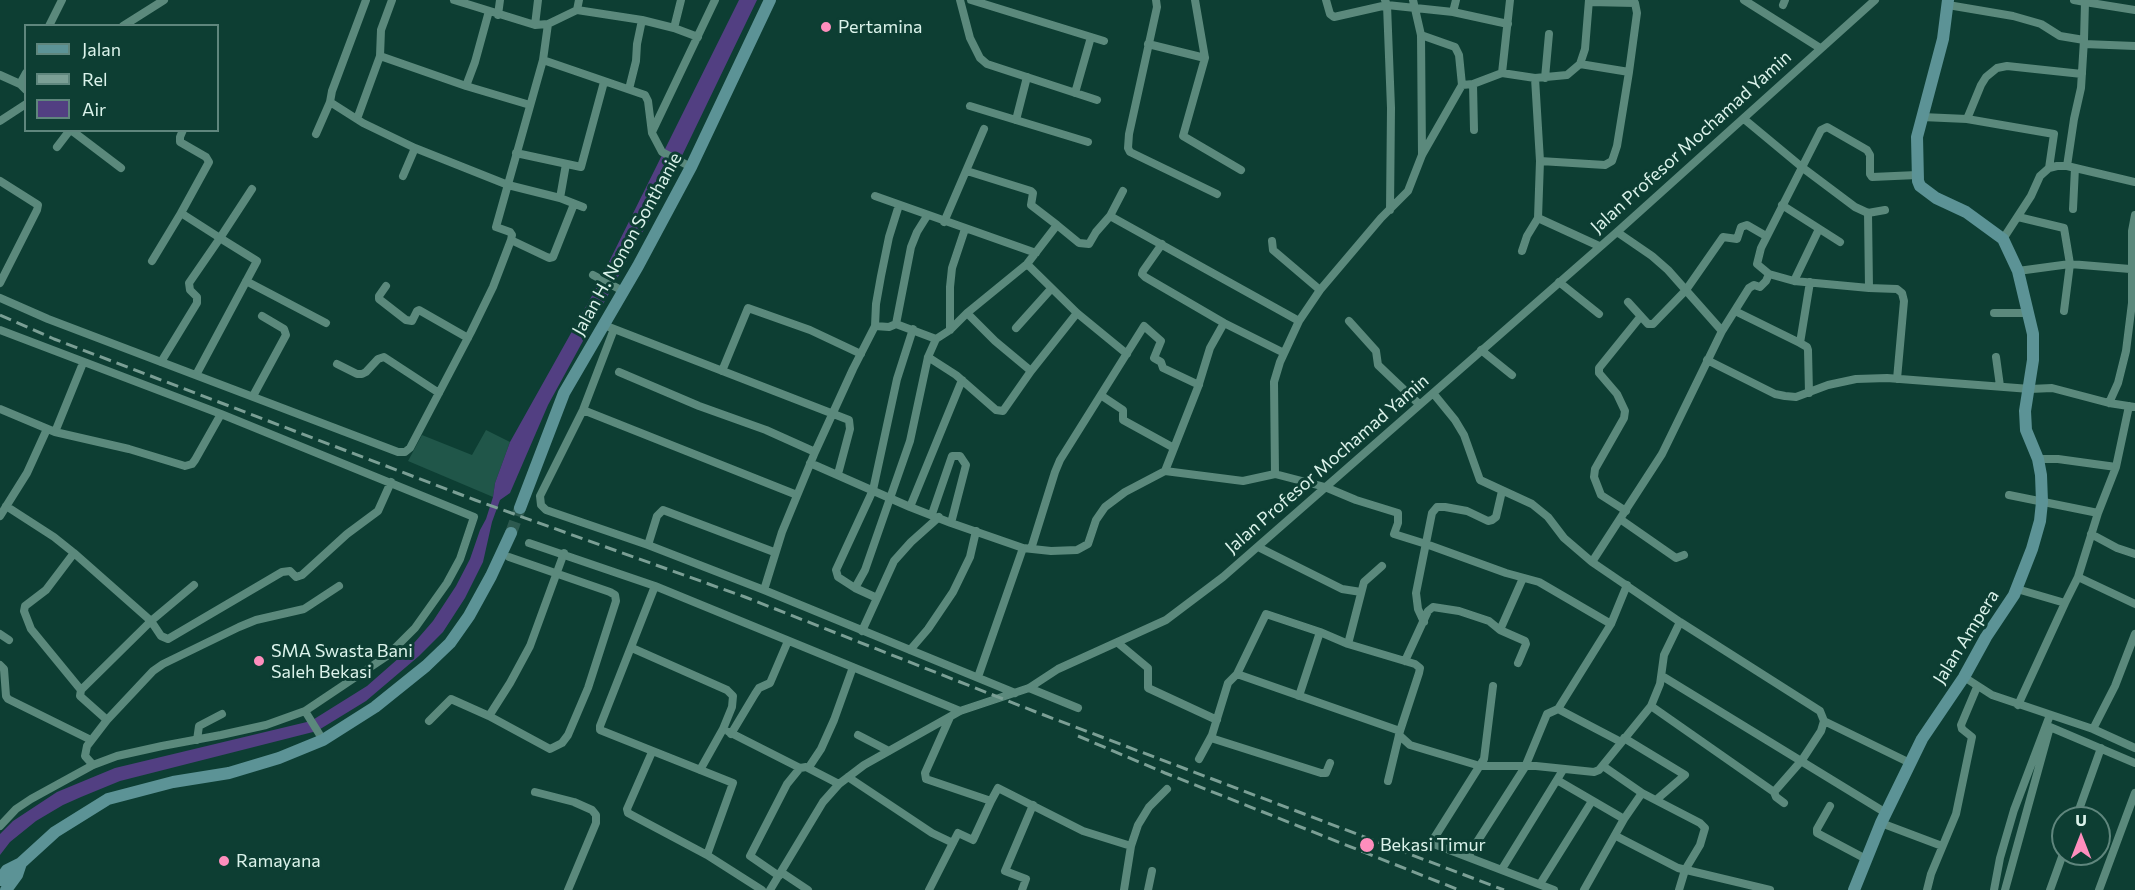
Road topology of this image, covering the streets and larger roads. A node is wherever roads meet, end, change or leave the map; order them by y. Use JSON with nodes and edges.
{"nodes":[{"id":1,"x":62,"y":0,"type":"edge"},
{"id":2,"x":164,"y":0,"type":"edge"},
{"id":3,"x":366,"y":0,"type":"edge"},
{"id":4,"x":392,"y":0,"type":"edge"},
{"id":5,"x":454,"y":0,"type":"edge"},
{"id":6,"x":500,"y":0,"type":"edge"},
{"id":7,"x":538,"y":0,"type":"edge"},
{"id":8,"x":579,"y":0,"type":"edge"},
{"id":9,"x":681,"y":0,"type":"edge"},
{"id":10,"x":715,"y":0,"type":"edge"},
{"id":11,"x":770,"y":0,"type":"edge"},
{"id":12,"x":960,"y":0,"type":"edge"},
{"id":13,"x":971,"y":0,"type":"edge"},
{"id":14,"x":1156,"y":0,"type":"edge"},
{"id":15,"x":1195,"y":0,"type":"edge"},
{"id":16,"x":1326,"y":0,"type":"edge"},
{"id":17,"x":1456,"y":0,"type":"edge"},
{"id":18,"x":1510,"y":0,"type":"edge"},
{"id":19,"x":1744,"y":0,"type":"edge"},
{"id":20,"x":1875,"y":0,"type":"edge"},
{"id":21,"x":2074,"y":0,"type":"edge"},
{"id":22,"x":1589,"y":1,"type":"edge"},
{"id":23,"x":2085,"y":1,"type":"edge"},
{"id":24,"x":1386,"y":2,"type":"edge"},
{"id":25,"x":1948,"y":3,"type":"edge"},
{"id":26,"x":1415,"y":5,"type":"edge"},
{"id":27,"x":577,"y":10,"type":"junction"},
{"id":28,"x":2135,"y":10,"type":"edge"},
{"id":29,"x":489,"y":12,"type":"junction"},
{"id":30,"x":1453,"y":12,"type":"junction"},
{"id":31,"x":498,"y":15,"type":"junction"},
{"id":32,"x":131,"y":19,"type":"junction"},
{"id":33,"x":642,"y":20,"type":"junction"},
{"id":34,"x":50,"y":24,"type":"edge"},
{"id":35,"x":125,"y":24,"type":"edge"},
{"id":36,"x":138,"y":24,"type":"edge"},
{"id":37,"x":548,"y":24,"type":"junction"},
{"id":38,"x":1508,"y":24,"type":"junction"},
{"id":39,"x":535,"y":25,"type":"junction"},
{"id":40,"x":674,"y":28,"type":"junction"},
{"id":41,"x":1549,"y":34,"type":"dead end"},
{"id":42,"x":1421,"y":35,"type":"junction"},
{"id":43,"x":698,"y":37,"type":"junction"},
{"id":44,"x":1091,"y":37,"type":"junction"},
{"id":45,"x":1104,"y":41,"type":"dead end"},
{"id":46,"x":2084,"y":42,"type":"junction"},
{"id":47,"x":1148,"y":44,"type":"junction"},
{"id":48,"x":2135,"y":46,"type":"edge"},
{"id":49,"x":1820,"y":48,"type":"junction"},
{"id":50,"x":380,"y":56,"type":"junction"},
{"id":51,"x":1205,"y":58,"type":"junction"},
{"id":52,"x":543,"y":60,"type":"junction"},
{"id":53,"x":1580,"y":64,"type":"junction"},
{"id":54,"x":1629,"y":72,"type":"junction"},
{"id":55,"x":1502,"y":73,"type":"junction"},
{"id":56,"x":2082,"y":74,"type":"junction"},
{"id":57,"x":0,"y":75,"type":"edge"},
{"id":58,"x":1027,"y":77,"type":"junction"},
{"id":59,"x":1535,"y":78,"type":"junction"},
{"id":60,"x":1545,"y":78,"type":"junction"},
{"id":61,"x":604,"y":82,"type":"junction"},
{"id":62,"x":1473,"y":84,"type":"junction"},
{"id":63,"x":466,"y":86,"type":"junction"},
{"id":64,"x":1462,"y":86,"type":"junction"},
{"id":65,"x":23,"y":87,"type":"edge"},
{"id":66,"x":629,"y":89,"type":"junction"},
{"id":67,"x":1075,"y":93,"type":"junction"},
{"id":68,"x":1097,"y":100,"type":"dead end"},
{"id":69,"x":330,"y":102,"type":"junction"},
{"id":70,"x":24,"y":105,"type":"edge"},
{"id":71,"x":530,"y":105,"type":"junction"},
{"id":72,"x":970,"y":105,"type":"dead end"},
{"id":73,"x":1922,"y":117,"type":"junction"},
{"id":74,"x":357,"y":119,"type":"junction"},
{"id":75,"x":1744,"y":119,"type":"junction"},
{"id":76,"x":1967,"y":119,"type":"junction"},
{"id":77,"x":1016,"y":120,"type":"junction"},
{"id":78,"x":0,"y":121,"type":"edge"},
{"id":79,"x":984,"y":129,"type":"dead end"},
{"id":80,"x":1474,"y":130,"type":"dead end"},
{"id":81,"x":68,"y":132,"type":"edge"},
{"id":82,"x":73,"y":132,"type":"edge"},
{"id":83,"x":182,"y":132,"type":"edge"},
{"id":84,"x":652,"y":133,"type":"junction"},
{"id":85,"x":316,"y":134,"type":"dead end"},
{"id":86,"x":1089,"y":142,"type":"dead end"},
{"id":87,"x":57,"y":147,"type":"dead end"},
{"id":88,"x":415,"y":148,"type":"junction"},
{"id":89,"x":516,"y":153,"type":"junction"},
{"id":90,"x":1422,"y":155,"type":"junction"},
{"id":91,"x":1540,"y":161,"type":"junction"},
{"id":92,"x":566,"y":164,"type":"junction"},
{"id":93,"x":686,"y":165,"type":"junction"},
{"id":94,"x":2071,"y":167,"type":"junction"},
{"id":95,"x":121,"y":168,"type":"dead end"},
{"id":96,"x":1803,"y":168,"type":"junction"},
{"id":97,"x":2049,"y":168,"type":"junction"},
{"id":98,"x":1241,"y":170,"type":"dead end"},
{"id":99,"x":967,"y":171,"type":"junction"},
{"id":100,"x":1917,"y":175,"type":"junction"},
{"id":101,"x":403,"y":176,"type":"dead end"},
{"id":102,"x":0,"y":181,"type":"edge"},
{"id":103,"x":2135,"y":182,"type":"edge"},
{"id":104,"x":508,"y":185,"type":"junction"},
{"id":105,"x":252,"y":189,"type":"dead end"},
{"id":106,"x":1123,"y":191,"type":"dead end"},
{"id":107,"x":1217,"y":194,"type":"dead end"},
{"id":108,"x":875,"y":196,"type":"dead end"},
{"id":109,"x":560,"y":198,"type":"junction"},
{"id":110,"x":574,"y":204,"type":"junction"},
{"id":111,"x":899,"y":205,"type":"junction"},
{"id":112,"x":1782,"y":205,"type":"junction"},
{"id":113,"x":583,"y":207,"type":"dead end"},
{"id":114,"x":2073,"y":209,"type":"dead end"},
{"id":115,"x":1390,"y":210,"type":"junction"},
{"id":116,"x":1885,"y":210,"type":"dead end"},
{"id":117,"x":181,"y":213,"type":"junction"},
{"id":118,"x":1868,"y":213,"type":"junction"},
{"id":119,"x":2135,"y":215,"type":"edge"},
{"id":120,"x":927,"y":216,"type":"junction"},
{"id":121,"x":1110,"y":216,"type":"junction"},
{"id":122,"x":2018,"y":217,"type":"junction"},
{"id":123,"x":1538,"y":218,"type":"junction"},
{"id":124,"x":945,"y":222,"type":"junction"},
{"id":125,"x":1057,"y":225,"type":"junction"},
{"id":126,"x":965,"y":229,"type":"junction"},
{"id":127,"x":1819,"y":229,"type":"junction"},
{"id":128,"x":1617,"y":232,"type":"junction"},
{"id":129,"x":1767,"y":236,"type":"junction"},
{"id":130,"x":220,"y":238,"type":"junction"},
{"id":131,"x":2003,"y":239,"type":"junction"},
{"id":132,"x":510,"y":240,"type":"junction"},
{"id":133,"x":1272,"y":241,"type":"dead end"},
{"id":134,"x":1840,"y":242,"type":"dead end"},
{"id":135,"x":1162,"y":244,"type":"junction"},
{"id":136,"x":1599,"y":246,"type":"junction"},
{"id":137,"x":1522,"y":251,"type":"dead end"},
{"id":138,"x":1036,"y":253,"type":"junction"},
{"id":139,"x":152,"y":261,"type":"dead end"},
{"id":140,"x":1027,"y":264,"type":"junction"},
{"id":141,"x":2070,"y":264,"type":"junction"},
{"id":142,"x":2130,"y":270,"type":"junction"},
{"id":143,"x":2018,"y":271,"type":"junction"},
{"id":144,"x":1769,"y":274,"type":"junction"},
{"id":145,"x":596,"y":276,"type":"dead end"},
{"id":146,"x":246,"y":281,"type":"junction"},
{"id":147,"x":1794,"y":281,"type":"junction"},
{"id":148,"x":1559,"y":282,"type":"junction"},
{"id":149,"x":1810,"y":282,"type":"junction"},
{"id":150,"x":0,"y":283,"type":"edge"},
{"id":151,"x":386,"y":286,"type":"dead end"},
{"id":152,"x":1869,"y":288,"type":"junction"},
{"id":153,"x":619,"y":289,"type":"junction"},
{"id":154,"x":1051,"y":289,"type":"junction"},
{"id":155,"x":1320,"y":290,"type":"junction"},
{"id":156,"x":1686,"y":290,"type":"junction"},
{"id":157,"x":0,"y":298,"type":"edge"},
{"id":158,"x":1628,"y":302,"type":"dead end"},
{"id":159,"x":1735,"y":311,"type":"junction"},
{"id":160,"x":2064,"y":311,"type":"dead end"},
{"id":161,"x":967,"y":313,"type":"junction"},
{"id":162,"x":1077,"y":313,"type":"junction"},
{"id":163,"x":1994,"y":313,"type":"dead end"},
{"id":164,"x":2028,"y":313,"type":"junction"},
{"id":165,"x":1599,"y":315,"type":"dead end"},
{"id":166,"x":262,"y":316,"type":"dead end"},
{"id":167,"x":1641,"y":316,"type":"junction"},
{"id":168,"x":1299,"y":321,"type":"junction"},
{"id":169,"x":1349,"y":321,"type":"dead end"},
{"id":170,"x":326,"y":322,"type":"dead end"},
{"id":171,"x":1224,"y":323,"type":"junction"},
{"id":172,"x":896,"y":324,"type":"junction"},
{"id":173,"x":875,"y":326,"type":"junction"},
{"id":174,"x":609,"y":327,"type":"junction"},
{"id":175,"x":1016,"y":328,"type":"dead end"},
{"id":176,"x":913,"y":329,"type":"junction"},
{"id":177,"x":0,"y":330,"type":"edge"},
{"id":178,"x":950,"y":330,"type":"junction"},
{"id":179,"x":1722,"y":331,"type":"junction"},
{"id":180,"x":468,"y":338,"type":"junction"},
{"id":181,"x":936,"y":339,"type":"junction"},
{"id":182,"x":1800,"y":343,"type":"junction"},
{"id":183,"x":1481,"y":350,"type":"junction"},
{"id":184,"x":1284,"y":353,"type":"junction"},
{"id":185,"x":861,"y":354,"type":"junction"},
{"id":186,"x":1126,"y":354,"type":"junction"},
{"id":187,"x":928,"y":357,"type":"junction"},
{"id":188,"x":1995,"y":357,"type":"dead end"},
{"id":189,"x":1707,"y":360,"type":"junction"},
{"id":190,"x":161,"y":362,"type":"junction"},
{"id":191,"x":83,"y":363,"type":"junction"},
{"id":192,"x":337,"y":364,"type":"dead end"},
{"id":193,"x":722,"y":371,"type":"junction"},
{"id":194,"x":1031,"y":371,"type":"junction"},
{"id":195,"x":619,"y":372,"type":"dead end"},
{"id":196,"x":196,"y":375,"type":"junction"},
{"id":197,"x":1512,"y":375,"type":"dead end"},
{"id":198,"x":1897,"y":379,"type":"junction"},
{"id":199,"x":962,"y":380,"type":"junction"},
{"id":200,"x":1199,"y":385,"type":"junction"},
{"id":201,"x":2000,"y":386,"type":"junction"},
{"id":202,"x":2030,"y":389,"type":"junction"},
{"id":203,"x":439,"y":393,"type":"junction"},
{"id":204,"x":1432,"y":393,"type":"junction"},
{"id":205,"x":1809,"y":393,"type":"junction"},
{"id":206,"x":253,"y":396,"type":"junction"},
{"id":207,"x":1102,"y":396,"type":"junction"},
{"id":208,"x":1419,"y":404,"type":"junction"},
{"id":209,"x":2109,"y":404,"type":"junction"},
{"id":210,"x":2132,"y":407,"type":"edge"},
{"id":211,"x":0,"y":408,"type":"edge"},
{"id":212,"x":583,"y":410,"type":"junction"},
{"id":213,"x":832,"y":413,"type":"junction"},
{"id":214,"x":221,"y":414,"type":"junction"},
{"id":215,"x":51,"y":431,"type":"junction"},
{"id":216,"x":1174,"y":448,"type":"junction"},
{"id":217,"x":815,"y":452,"type":"junction"},
{"id":218,"x":2038,"y":459,"type":"junction"},
{"id":219,"x":810,"y":463,"type":"junction"},
{"id":220,"x":2116,"y":467,"type":"junction"},
{"id":221,"x":1165,"y":471,"type":"junction"},
{"id":222,"x":838,"y":474,"type":"junction"},
{"id":223,"x":1275,"y":474,"type":"junction"},
{"id":224,"x":391,"y":482,"type":"junction"},
{"id":225,"x":1325,"y":487,"type":"junction"},
{"id":226,"x":873,"y":490,"type":"junction"},
{"id":227,"x":1502,"y":491,"type":"junction"},
{"id":228,"x":797,"y":495,"type":"junction"},
{"id":229,"x":2009,"y":495,"type":"dead end"},
{"id":230,"x":889,"y":498,"type":"junction"},
{"id":231,"x":2042,"y":502,"type":"junction"},
{"id":232,"x":6,"y":506,"type":"junction"},
{"id":233,"x":910,"y":507,"type":"junction"},
{"id":234,"x":520,"y":508,"type":"tunnel mouth"},
{"id":235,"x":1626,"y":511,"type":"junction"},
{"id":236,"x":2098,"y":513,"type":"junction"},
{"id":237,"x":0,"y":516,"type":"edge"},
{"id":238,"x":935,"y":516,"type":"junction"},
{"id":239,"x":1620,"y":519,"type":"junction"},
{"id":240,"x":951,"y":523,"type":"junction"},
{"id":241,"x":976,"y":531,"type":"junction"},
{"id":242,"x":510,"y":533,"type":"tunnel mouth"},
{"id":243,"x":2091,"y":534,"type":"junction"},
{"id":244,"x":529,"y":543,"type":"dead end"},
{"id":245,"x":1426,"y":544,"type":"junction"},
{"id":246,"x":648,"y":545,"type":"junction"},
{"id":247,"x":1258,"y":547,"type":"junction"},
{"id":248,"x":1027,"y":549,"type":"junction"},
{"id":249,"x":774,"y":552,"type":"junction"},
{"id":250,"x":74,"y":553,"type":"junction"},
{"id":251,"x":564,"y":554,"type":"junction"},
{"id":252,"x":2135,"y":554,"type":"edge"},
{"id":253,"x":1684,"y":555,"type":"dead end"},
{"id":254,"x":509,"y":557,"type":"dead end"},
{"id":255,"x":1592,"y":562,"type":"junction"},
{"id":256,"x":1382,"y":566,"type":"dead end"},
{"id":257,"x":557,"y":574,"type":"junction"},
{"id":258,"x":2078,"y":577,"type":"junction"},
{"id":259,"x":1523,"y":578,"type":"junction"},
{"id":260,"x":194,"y":585,"type":"dead end"},
{"id":261,"x":1627,"y":585,"type":"junction"},
{"id":262,"x":339,"y":586,"type":"dead end"},
{"id":263,"x":655,"y":586,"type":"junction"},
{"id":264,"x":855,"y":588,"type":"junction"},
{"id":265,"x":2017,"y":589,"type":"junction"},
{"id":266,"x":764,"y":590,"type":"junction"},
{"id":267,"x":1361,"y":592,"type":"junction"},
{"id":268,"x":877,"y":598,"type":"junction"},
{"id":269,"x":2065,"y":603,"type":"junction"},
{"id":270,"x":2135,"y":604,"type":"edge"},
{"id":271,"x":151,"y":621,"type":"junction"},
{"id":272,"x":1424,"y":622,"type":"junction"},
{"id":273,"x":1680,"y":622,"type":"junction"},
{"id":274,"x":1611,"y":624,"type":"junction"},
{"id":275,"x":1500,"y":630,"type":"junction"},
{"id":276,"x":862,"y":631,"type":"junction"},
{"id":277,"x":1320,"y":632,"type":"junction"},
{"id":278,"x":2135,"y":633,"type":"edge"},
{"id":279,"x":0,"y":634,"type":"edge"},
{"id":280,"x":9,"y":640,"type":"dead end"},
{"id":281,"x":788,"y":641,"type":"junction"},
{"id":282,"x":1118,"y":643,"type":"junction"},
{"id":283,"x":1348,"y":644,"type":"junction"},
{"id":284,"x":632,"y":648,"type":"junction"},
{"id":285,"x":910,"y":650,"type":"junction"},
{"id":286,"x":1405,"y":661,"type":"junction"},
{"id":287,"x":1518,"y":663,"type":"dead end"},
{"id":288,"x":0,"y":665,"type":"edge"},
{"id":289,"x":853,"y":667,"type":"junction"},
{"id":290,"x":1237,"y":674,"type":"junction"},
{"id":291,"x":1662,"y":676,"type":"junction"},
{"id":292,"x":978,"y":677,"type":"junction"},
{"id":293,"x":1964,"y":677,"type":"junction"},
{"id":294,"x":1493,"y":686,"type":"dead end"},
{"id":295,"x":1977,"y":687,"type":"junction"},
{"id":296,"x":1029,"y":688,"type":"junction"},
{"id":297,"x":81,"y":690,"type":"junction"},
{"id":298,"x":1015,"y":693,"type":"junction"},
{"id":299,"x":1299,"y":696,"type":"junction"},
{"id":300,"x":2018,"y":705,"type":"junction"},
{"id":301,"x":1651,"y":706,"type":"junction"},
{"id":302,"x":1078,"y":708,"type":"dead end"},
{"id":303,"x":1558,"y":709,"type":"junction"},
{"id":304,"x":305,"y":711,"type":"junction"},
{"id":305,"x":960,"y":711,"type":"junction"},
{"id":306,"x":222,"y":714,"type":"dead end"},
{"id":307,"x":2050,"y":715,"type":"junction"},
{"id":308,"x":489,"y":716,"type":"junction"},
{"id":309,"x":950,"y":717,"type":"junction"},
{"id":310,"x":107,"y":720,"type":"junction"},
{"id":311,"x":1218,"y":720,"type":"junction"},
{"id":312,"x":429,"y":721,"type":"dead end"},
{"id":313,"x":1824,"y":721,"type":"junction"},
{"id":314,"x":2093,"y":729,"type":"junction"},
{"id":315,"x":727,"y":731,"type":"junction"},
{"id":316,"x":1400,"y":733,"type":"junction"},
{"id":317,"x":858,"y":735,"type":"dead end"},
{"id":318,"x":1211,"y":738,"type":"junction"},
{"id":319,"x":91,"y":740,"type":"junction"},
{"id":320,"x":197,"y":740,"type":"junction"},
{"id":321,"x":323,"y":740,"type":"junction"},
{"id":322,"x":1622,"y":740,"type":"junction"},
{"id":323,"x":2101,"y":748,"type":"junction"},
{"id":324,"x":2135,"y":748,"type":"edge"},
{"id":325,"x":889,"y":751,"type":"junction"},
{"id":326,"x":652,"y":752,"type":"junction"},
{"id":327,"x":1199,"y":759,"type":"dead end"},
{"id":328,"x":1802,"y":760,"type":"junction"},
{"id":329,"x":1330,"y":763,"type":"dead end"},
{"id":330,"x":1910,"y":763,"type":"junction"},
{"id":331,"x":2135,"y":763,"type":"edge"},
{"id":332,"x":93,"y":765,"type":"junction"},
{"id":333,"x":1480,"y":766,"type":"junction"},
{"id":334,"x":1603,"y":766,"type":"junction"},
{"id":335,"x":1525,"y":767,"type":"junction"},
{"id":336,"x":804,"y":768,"type":"junction"},
{"id":337,"x":700,"y":770,"type":"junction"},
{"id":338,"x":1563,"y":770,"type":"junction"},
{"id":339,"x":848,"y":777,"type":"junction"},
{"id":340,"x":1557,"y":780,"type":"junction"},
{"id":341,"x":1388,"y":781,"type":"dead end"},
{"id":342,"x":839,"y":784,"type":"junction"},
{"id":343,"x":1167,"y":789,"type":"dead end"},
{"id":344,"x":535,"y":792,"type":"dead end"},
{"id":345,"x":1774,"y":792,"type":"junction"},
{"id":346,"x":1642,"y":793,"type":"junction"},
{"id":347,"x":2134,"y":797,"type":"edge"},
{"id":348,"x":1656,"y":800,"type":"junction"},
{"id":349,"x":992,"y":801,"type":"junction"},
{"id":350,"x":1592,"y":801,"type":"junction"},
{"id":351,"x":1784,"y":803,"type":"dead end"},
{"id":352,"x":1033,"y":805,"type":"junction"},
{"id":353,"x":1830,"y":806,"type":"dead end"},
{"id":354,"x":2080,"y":806,"type":"edge"},
{"id":355,"x":1884,"y":818,"type":"junction"},
{"id":356,"x":1624,"y":819,"type":"junction"},
{"id":357,"x":0,"y":826,"type":"edge"},
{"id":358,"x":1616,"y":836,"type":"junction"},
{"id":359,"x":953,"y":843,"type":"junction"},
{"id":360,"x":1131,"y":846,"type":"junction"},
{"id":361,"x":1942,"y":846,"type":"junction"},
{"id":362,"x":707,"y":855,"type":"junction"},
{"id":363,"x":1468,"y":856,"type":"junction"},
{"id":364,"x":1866,"y":859,"type":"junction"},
{"id":365,"x":21,"y":863,"type":"junction"},
{"id":366,"x":2059,"y":866,"type":"edge"},
{"id":367,"x":1502,"y":869,"type":"junction"},
{"id":368,"x":1685,"y":870,"type":"junction"},
{"id":369,"x":1152,"y":871,"type":"dead end"},
{"id":370,"x":780,"y":874,"type":"junction"},
{"id":371,"x":0,"y":880,"type":"edge"},
{"id":372,"x":1540,"y":884,"type":"junction"},
{"id":373,"x":1151,"y":889,"type":"edge"},
{"id":374,"x":6,"y":890,"type":"edge"},
{"id":375,"x":568,"y":890,"type":"edge"},
{"id":376,"x":762,"y":890,"type":"edge"},
{"id":377,"x":770,"y":890,"type":"edge"},
{"id":378,"x":808,"y":890,"type":"edge"},
{"id":379,"x":929,"y":890,"type":"edge"},
{"id":380,"x":1022,"y":890,"type":"edge"},
{"id":381,"x":1124,"y":890,"type":"edge"},
{"id":382,"x":1554,"y":890,"type":"edge"},
{"id":383,"x":1584,"y":890,"type":"edge"},
{"id":384,"x":1679,"y":890,"type":"edge"},
{"id":385,"x":1770,"y":890,"type":"edge"},
{"id":386,"x":1854,"y":890,"type":"edge"},
{"id":387,"x":1927,"y":890,"type":"edge"},
{"id":388,"x":1994,"y":890,"type":"edge"},
{"id":389,"x":2005,"y":890,"type":"edge"},
{"id":390,"x":2050,"y":890,"type":"edge"},
{"id":391,"x":2099,"y":890,"type":"edge"}],
"edges":[{"from":1,"to":34,"type":"street"},
{"from":2,"to":32,"type":"street"},
{"from":3,"to":69,"type":"street"},
{"from":4,"to":50,"type":"street"},
{"from":5,"to":29,"type":"street"},
{"from":6,"to":31,"type":"street"},
{"from":7,"to":39,"type":"street"},
{"from":8,"to":27,"type":"street"},
{"from":9,"to":40,"type":"street"},
{"from":10,"to":43,"type":"street"},
{"from":11,"to":93,"type":"street","name":"Jalan H. Nonon Sonthanie"},
{"from":12,"to":58,"type":"street"},
{"from":13,"to":44,"type":"street"},
{"from":14,"to":47,"type":"street"},
{"from":15,"to":51,"type":"street"},
{"from":16,"to":24,"type":"street"},
{"from":17,"to":30,"type":"street"},
{"from":18,"to":38,"type":"street"},
{"from":19,"to":49,"type":"street"},
{"from":20,"to":49,"type":"street","name":"Jalan Profesor Mochamad Yamin"},
{"from":21,"to":23,"type":"street"},
{"from":22,"to":53,"type":"street"},
{"from":22,"to":54,"type":"street"},
{"from":23,"to":28,"type":"street"},
{"from":23,"to":46,"type":"street"},
{"from":24,"to":26,"type":"street"},
{"from":24,"to":115,"type":"street"},
{"from":25,"to":46,"type":"street"},
{"from":25,"to":73,"type":"street"},
{"from":26,"to":30,"type":"street"},
{"from":26,"to":42,"type":"street"},
{"from":27,"to":33,"type":"street"},
{"from":27,"to":37,"type":"street"},
{"from":29,"to":31,"type":"street"},
{"from":29,"to":63,"type":"street"},
{"from":30,"to":38,"type":"street"},
{"from":31,"to":39,"type":"street"},
{"from":32,"to":35,"type":"street"},
{"from":32,"to":36,"type":"street"},
{"from":33,"to":40,"type":"street"},
{"from":33,"to":66,"type":"street"},
{"from":37,"to":39,"type":"street"},
{"from":37,"to":52,"type":"street"},
{"from":38,"to":55,"type":"street"},
{"from":40,"to":43,"type":"street"},
{"from":41,"to":60,"type":"street"},
{"from":42,"to":64,"type":"street"},
{"from":42,"to":90,"type":"street"},
{"from":43,"to":84,"type":"street"},
{"from":44,"to":45,"type":"street"},
{"from":44,"to":67,"type":"street"},
{"from":46,"to":48,"type":"street"},
{"from":46,"to":56,"type":"street"},
{"from":47,"to":51,"type":"street"},
{"from":47,"to":107,"type":"street"},
{"from":49,"to":75,"type":"street","name":"Jalan Profesor Mochamad Yamin"},
{"from":50,"to":63,"type":"street"},
{"from":50,"to":74,"type":"street"},
{"from":51,"to":98,"type":"street"},
{"from":52,"to":61,"type":"street"},
{"from":52,"to":71,"type":"street"},
{"from":53,"to":54,"type":"street"},
{"from":53,"to":60,"type":"street"},
{"from":54,"to":91,"type":"street"},
{"from":55,"to":59,"type":"street"},
{"from":55,"to":62,"type":"street"},
{"from":56,"to":76,"type":"street"},
{"from":56,"to":94,"type":"street"},
{"from":57,"to":65,"type":"street"},
{"from":58,"to":67,"type":"street"},
{"from":58,"to":77,"type":"street"},
{"from":59,"to":60,"type":"street"},
{"from":59,"to":91,"type":"street"},
{"from":61,"to":66,"type":"street"},
{"from":61,"to":92,"type":"street"},
{"from":62,"to":64,"type":"street"},
{"from":62,"to":80,"type":"street"},
{"from":63,"to":71,"type":"street"},
{"from":64,"to":90,"type":"street"},
{"from":66,"to":84,"type":"street"},
{"from":67,"to":68,"type":"street"},
{"from":69,"to":74,"type":"street"},
{"from":69,"to":85,"type":"street"},
{"from":70,"to":78,"type":"street"},
{"from":71,"to":89,"type":"street"},
{"from":72,"to":77,"type":"street"},
{"from":73,"to":76,"type":"street"},
{"from":73,"to":100,"type":"street"},
{"from":74,"to":88,"type":"street"},
{"from":75,"to":96,"type":"street"},
{"from":75,"to":128,"type":"street","name":"Jalan Profesor Mochamad Yamin"},
{"from":76,"to":97,"type":"street"},
{"from":77,"to":86,"type":"street"},
{"from":79,"to":99,"type":"street"},
{"from":81,"to":87,"type":"street"},
{"from":82,"to":95,"type":"street"},
{"from":83,"to":117,"type":"street"},
{"from":84,"to":93,"type":"street"},
{"from":88,"to":101,"type":"street"},
{"from":88,"to":104,"type":"street"},
{"from":89,"to":92,"type":"street"},
{"from":89,"to":104,"type":"street"},
{"from":90,"to":115,"type":"street"},
{"from":91,"to":123,"type":"street"},
{"from":92,"to":109,"type":"street"},
{"from":93,"to":153,"type":"street","name":"Jalan H. Nonon Sonthanie"},
{"from":94,"to":97,"type":"street"},
{"from":94,"to":103,"type":"street"},
{"from":94,"to":114,"type":"street"},
{"from":96,"to":100,"type":"street"},
{"from":96,"to":112,"type":"street"},
{"from":96,"to":118,"type":"street"},
{"from":97,"to":122,"type":"street"},
{"from":99,"to":124,"type":"street"},
{"from":99,"to":125,"type":"street"},
{"from":100,"to":131,"type":"street"},
{"from":102,"to":150,"type":"street"},
{"from":104,"to":109,"type":"street"},
{"from":104,"to":132,"type":"street"},
{"from":105,"to":130,"type":"street"},
{"from":106,"to":121,"type":"street"},
{"from":108,"to":111,"type":"street"},
{"from":109,"to":110,"type":"street"},
{"from":110,"to":113,"type":"street"},
{"from":110,"to":132,"type":"street"},
{"from":111,"to":120,"type":"street"},
{"from":111,"to":173,"type":"street"},
{"from":112,"to":127,"type":"street"},
{"from":112,"to":129,"type":"street"},
{"from":115,"to":155,"type":"street"},
{"from":116,"to":118,"type":"street"},
{"from":117,"to":130,"type":"street"},
{"from":117,"to":139,"type":"street"},
{"from":118,"to":152,"type":"street"},
{"from":119,"to":142,"type":"street"},
{"from":120,"to":124,"type":"street"},
{"from":120,"to":172,"type":"street"},
{"from":121,"to":125,"type":"street"},
{"from":121,"to":135,"type":"street"},
{"from":122,"to":131,"type":"street"},
{"from":122,"to":141,"type":"street"},
{"from":123,"to":136,"type":"street"},
{"from":123,"to":137,"type":"street"},
{"from":124,"to":126,"type":"street"},
{"from":125,"to":138,"type":"street"},
{"from":126,"to":138,"type":"street"},
{"from":126,"to":178,"type":"street"},
{"from":127,"to":134,"type":"street"},
{"from":127,"to":147,"type":"street"},
{"from":128,"to":136,"type":"street","name":"Jalan Profesor Mochamad Yamin"},
{"from":128,"to":156,"type":"street"},
{"from":129,"to":144,"type":"street"},
{"from":129,"to":156,"type":"street"},
{"from":130,"to":146,"type":"street"},
{"from":130,"to":190,"type":"street"},
{"from":131,"to":143,"type":"street","name":"Jalan Ampera"},
{"from":132,"to":180,"type":"street"},
{"from":133,"to":155,"type":"street"},
{"from":135,"to":168,"type":"street"},
{"from":135,"to":171,"type":"street"},
{"from":136,"to":148,"type":"street","name":"Jalan Profesor Mochamad Yamin"},
{"from":138,"to":140,"type":"street"},
{"from":140,"to":154,"type":"street"},
{"from":140,"to":161,"type":"street"},
{"from":141,"to":142,"type":"street"},
{"from":141,"to":143,"type":"street"},
{"from":141,"to":160,"type":"street"},
{"from":142,"to":209,"type":"street"},
{"from":143,"to":164,"type":"street","name":"Jalan Ampera"},
{"from":144,"to":147,"type":"street"},
{"from":144,"to":159,"type":"street"},
{"from":145,"to":153,"type":"street"},
{"from":146,"to":170,"type":"street"},
{"from":146,"to":196,"type":"street"},
{"from":147,"to":149,"type":"street"},
{"from":148,"to":165,"type":"street"},
{"from":148,"to":183,"type":"street","name":"Jalan Profesor Mochamad Yamin"},
{"from":149,"to":152,"type":"street"},
{"from":149,"to":182,"type":"street"},
{"from":151,"to":180,"type":"street"},
{"from":152,"to":198,"type":"street"},
{"from":153,"to":174,"type":"street","name":"Jalan H. Nonon Sonthanie"},
{"from":154,"to":162,"type":"street"},
{"from":154,"to":175,"type":"street"},
{"from":155,"to":168,"type":"street"},
{"from":156,"to":167,"type":"street"},
{"from":156,"to":179,"type":"street"},
{"from":157,"to":190,"type":"street"},
{"from":158,"to":167,"type":"street"},
{"from":159,"to":179,"type":"street"},
{"from":159,"to":182,"type":"street"},
{"from":161,"to":178,"type":"street"},
{"from":161,"to":194,"type":"street"},
{"from":162,"to":186,"type":"street"},
{"from":162,"to":194,"type":"street"},
{"from":163,"to":164,"type":"street"},
{"from":164,"to":202,"type":"street","name":"Jalan Ampera"},
{"from":166,"to":206,"type":"street"},
{"from":167,"to":235,"type":"street"},
{"from":168,"to":184,"type":"street"},
{"from":169,"to":208,"type":"street"},
{"from":171,"to":184,"type":"street"},
{"from":171,"to":200,"type":"street"},
{"from":172,"to":173,"type":"street"},
{"from":172,"to":176,"type":"street"},
{"from":173,"to":185,"type":"street"},
{"from":174,"to":193,"type":"street"},
{"from":174,"to":212,"type":"street"},
{"from":174,"to":234,"type":"street","name":"Jalan H. Nonon Sonthanie"},
{"from":176,"to":181,"type":"street"},
{"from":176,"to":226,"type":"street"},
{"from":177,"to":191,"type":"street"},
{"from":178,"to":181,"type":"street"},
{"from":179,"to":189,"type":"street"},
{"from":180,"to":203,"type":"street"},
{"from":181,"to":187,"type":"street"},
{"from":182,"to":205,"type":"street"},
{"from":183,"to":197,"type":"street"},
{"from":183,"to":204,"type":"street","name":"Jalan Profesor Mochamad Yamin"},
{"from":184,"to":223,"type":"street"},
{"from":185,"to":193,"type":"street"},
{"from":185,"to":213,"type":"street"},
{"from":186,"to":200,"type":"street"},
{"from":186,"to":207,"type":"street"},
{"from":187,"to":199,"type":"street"},
{"from":187,"to":230,"type":"street"},
{"from":188,"to":201,"type":"street"},
{"from":189,"to":205,"type":"street"},
{"from":189,"to":235,"type":"street"},
{"from":190,"to":196,"type":"street"},
{"from":191,"to":214,"type":"street"},
{"from":191,"to":215,"type":"street"},
{"from":192,"to":203,"type":"street"},
{"from":193,"to":213,"type":"street"},
{"from":194,"to":199,"type":"street"},
{"from":195,"to":217,"type":"street"},
{"from":196,"to":206,"type":"street"},
{"from":198,"to":201,"type":"street"},
{"from":198,"to":205,"type":"street"},
{"from":199,"to":233,"type":"street"},
{"from":200,"to":216,"type":"street"},
{"from":201,"to":202,"type":"street"},
{"from":202,"to":209,"type":"street"},
{"from":202,"to":218,"type":"street","name":"Jalan Ampera"},
{"from":203,"to":206,"type":"street"},
{"from":204,"to":208,"type":"street","name":"Jalan Profesor Mochamad Yamin"},
{"from":204,"to":227,"type":"street"},
{"from":207,"to":216,"type":"street"},
{"from":207,"to":248,"type":"street"},
{"from":208,"to":225,"type":"street","name":"Jalan Profesor Mochamad Yamin"},
{"from":209,"to":210,"type":"street"},
{"from":210,"to":220,"type":"street"},
{"from":211,"to":215,"type":"street"},
{"from":212,"to":228,"type":"street"},
{"from":212,"to":246,"type":"street"},
{"from":213,"to":217,"type":"street"},
{"from":213,"to":222,"type":"street"},
{"from":214,"to":215,"type":"street"},
{"from":214,"to":224,"type":"street"},
{"from":215,"to":232,"type":"street"},
{"from":216,"to":221,"type":"street"},
{"from":217,"to":219,"type":"street"},
{"from":218,"to":220,"type":"street"},
{"from":218,"to":231,"type":"street","name":"Jalan Ampera"},
{"from":219,"to":222,"type":"street"},
{"from":219,"to":228,"type":"street"},
{"from":220,"to":236,"type":"street"},
{"from":221,"to":223,"type":"street"},
{"from":221,"to":248,"type":"street"},
{"from":222,"to":226,"type":"street"},
{"from":223,"to":225,"type":"street"},
{"from":224,"to":271,"type":"street"},
{"from":224,"to":304,"type":"street"},
{"from":225,"to":245,"type":"street"},
{"from":225,"to":247,"type":"street","name":"Jalan Profesor Mochamad Yamin"},
{"from":226,"to":230,"type":"street"},
{"from":226,"to":264,"type":"street"},
{"from":227,"to":245,"type":"street"},
{"from":227,"to":255,"type":"street"},
{"from":228,"to":249,"type":"street"},
{"from":229,"to":231,"type":"street"},
{"from":230,"to":233,"type":"street"},
{"from":230,"to":264,"type":"street"},
{"from":231,"to":236,"type":"street"},
{"from":231,"to":265,"type":"street","name":"Jalan Ampera"},
{"from":232,"to":237,"type":"street"},
{"from":232,"to":250,"type":"street"},
{"from":233,"to":238,"type":"street"},
{"from":235,"to":239,"type":"street"},
{"from":236,"to":243,"type":"street"},
{"from":238,"to":240,"type":"street"},
{"from":238,"to":240,"type":"street"},
{"from":238,"to":268,"type":"street"},
{"from":239,"to":253,"type":"street"},
{"from":239,"to":255,"type":"street"},
{"from":240,"to":241,"type":"street"},
{"from":241,"to":248,"type":"street"},
{"from":241,"to":285,"type":"street"},
{"from":242,"to":321,"type":"street"},
{"from":243,"to":252,"type":"street"},
{"from":243,"to":258,"type":"street"},
{"from":244,"to":251,"type":"street"},
{"from":245,"to":259,"type":"street"},
{"from":245,"to":272,"type":"street"},
{"from":246,"to":249,"type":"street"},
{"from":246,"to":266,"type":"street"},
{"from":247,"to":267,"type":"street"},
{"from":247,"to":282,"type":"street","name":"Jalan Profesor Mochamad Yamin"},
{"from":248,"to":292,"type":"street"},
{"from":249,"to":266,"type":"street"},
{"from":250,"to":271,"type":"street"},
{"from":250,"to":297,"type":"street"},
{"from":251,"to":257,"type":"street"},
{"from":251,"to":263,"type":"street"},
{"from":254,"to":257,"type":"street"},
{"from":255,"to":261,"type":"street"},
{"from":256,"to":267,"type":"street"},
{"from":257,"to":308,"type":"street"},
{"from":257,"to":308,"type":"street"},
{"from":258,"to":269,"type":"street"},
{"from":258,"to":270,"type":"street"},
{"from":259,"to":274,"type":"street"},
{"from":259,"to":275,"type":"street"},
{"from":260,"to":271,"type":"street"},
{"from":261,"to":273,"type":"street"},
{"from":261,"to":274,"type":"street"},
{"from":262,"to":310,"type":"street"},
{"from":263,"to":281,"type":"street"},
{"from":263,"to":284,"type":"street"},
{"from":264,"to":268,"type":"street"},
{"from":265,"to":269,"type":"street"},
{"from":265,"to":293,"type":"street","name":"Jalan Ampera"},
{"from":266,"to":276,"type":"street"},
{"from":267,"to":283,"type":"street"},
{"from":268,"to":276,"type":"street"},
{"from":269,"to":300,"type":"street"},
{"from":271,"to":297,"type":"street"},
{"from":272,"to":275,"type":"street"},
{"from":272,"to":286,"type":"street"},
{"from":273,"to":291,"type":"street"},
{"from":273,"to":313,"type":"street"},
{"from":274,"to":303,"type":"street"},
{"from":275,"to":287,"type":"street"},
{"from":276,"to":285,"type":"street"},
{"from":277,"to":283,"type":"street"},
{"from":277,"to":290,"type":"street"},
{"from":277,"to":299,"type":"street"},
{"from":278,"to":314,"type":"street"},
{"from":279,"to":280,"type":"street"},
{"from":281,"to":289,"type":"street"},
{"from":281,"to":315,"type":"street"},
{"from":282,"to":296,"type":"street","name":"Jalan Profesor Mochamad Yamin"},
{"from":282,"to":311,"type":"street"},
{"from":283,"to":286,"type":"street"},
{"from":284,"to":315,"type":"street"},
{"from":284,"to":326,"type":"street"},
{"from":285,"to":292,"type":"street"},
{"from":286,"to":316,"type":"street"},
{"from":288,"to":319,"type":"street"},
{"from":289,"to":305,"type":"street"},
{"from":289,"to":336,"type":"street"},
{"from":290,"to":299,"type":"street"},
{"from":290,"to":311,"type":"street"},
{"from":291,"to":301,"type":"street"},
{"from":291,"to":328,"type":"street"},
{"from":292,"to":298,"type":"street"},
{"from":293,"to":295,"type":"street"},
{"from":293,"to":330,"type":"street","name":"Jalan Ampera"},
{"from":294,"to":333,"type":"street"},
{"from":295,"to":300,"type":"street"},
{"from":295,"to":361,"type":"street"},
{"from":296,"to":298,"type":"street","name":"Jalan Profesor Mochamad Yamin"},
{"from":296,"to":302,"type":"street"},
{"from":297,"to":310,"type":"street"},
{"from":298,"to":305,"type":"street","name":"Jalan Profesor Mochamad Yamin"},
{"from":299,"to":316,"type":"street"},
{"from":300,"to":307,"type":"street"},
{"from":301,"to":322,"type":"street"},
{"from":301,"to":345,"type":"street"},
{"from":303,"to":322,"type":"street"},
{"from":303,"to":335,"type":"street"},
{"from":304,"to":320,"type":"street"},
{"from":304,"to":321,"type":"street"},
{"from":305,"to":309,"type":"street","name":"Jalan Profesor Mochamad Yamin"},
{"from":306,"to":320,"type":"street"},
{"from":307,"to":314,"type":"street"},
{"from":307,"to":388,"type":"street"},
{"from":308,"to":312,"type":"street"},
{"from":309,"to":325,"type":"street","name":"Jalan Profesor Mochamad Yamin"},
{"from":309,"to":349,"type":"street"},
{"from":310,"to":319,"type":"street"},
{"from":311,"to":318,"type":"street"},
{"from":313,"to":328,"type":"street"},
{"from":313,"to":330,"type":"street"},
{"from":314,"to":324,"type":"street"},
{"from":315,"to":336,"type":"street"},
{"from":315,"to":337,"type":"street"},
{"from":316,"to":333,"type":"street"},
{"from":316,"to":341,"type":"street"},
{"from":317,"to":325,"type":"street"},
{"from":318,"to":327,"type":"street"},
{"from":318,"to":329,"type":"street"},
{"from":319,"to":332,"type":"street"},
{"from":320,"to":332,"type":"street"},
{"from":321,"to":365,"type":"street"},
{"from":322,"to":334,"type":"street"},
{"from":322,"to":348,"type":"street"},
{"from":323,"to":331,"type":"street"},
{"from":323,"to":354,"type":"street"},
{"from":323,"to":389,"type":"street"},
{"from":325,"to":339,"type":"street","name":"Jalan Profesor Mochamad Yamin"},
{"from":326,"to":337,"type":"street"},
{"from":326,"to":362,"type":"street"},
{"from":328,"to":345,"type":"street"},
{"from":328,"to":355,"type":"street"},
{"from":330,"to":355,"type":"street","name":"Jalan Ampera"},
{"from":332,"to":357,"type":"street"},
{"from":333,"to":335,"type":"street"},
{"from":333,"to":363,"type":"street"},
{"from":334,"to":338,"type":"street"},
{"from":334,"to":346,"type":"street"},
{"from":335,"to":338,"type":"street"},
{"from":335,"to":363,"type":"street"},
{"from":336,"to":342,"type":"street"},
{"from":336,"to":370,"type":"street"},
{"from":337,"to":362,"type":"street"},
{"from":338,"to":340,"type":"street"},
{"from":339,"to":342,"type":"street","name":"Jalan Profesor Mochamad Yamin"},
{"from":339,"to":359,"type":"street"},
{"from":340,"to":350,"type":"street"},
{"from":340,"to":367,"type":"street"},
{"from":342,"to":370,"type":"street","name":"Jalan Profesor Mochamad Yamin"},
{"from":343,"to":360,"type":"street"},
{"from":344,"to":375,"type":"street"},
{"from":345,"to":351,"type":"street"},
{"from":346,"to":348,"type":"street"},
{"from":346,"to":356,"type":"street"},
{"from":347,"to":391,"type":"street"},
{"from":348,"to":368,"type":"street"},
{"from":349,"to":352,"type":"street"},
{"from":349,"to":359,"type":"street"},
{"from":350,"to":356,"type":"street"},
{"from":350,"to":372,"type":"street"},
{"from":352,"to":360,"type":"street"},
{"from":352,"to":380,"type":"street"},
{"from":353,"to":364,"type":"street"},
{"from":355,"to":361,"type":"street"},
{"from":355,"to":364,"type":"street","name":"Jalan Ampera"},
{"from":356,"to":358,"type":"street"},
{"from":358,"to":368,"type":"street"},
{"from":358,"to":383,"type":"street"},
{"from":359,"to":379,"type":"street"},
{"from":360,"to":381,"type":"street"},
{"from":361,"to":387,"type":"street"},
{"from":362,"to":376,"type":"street"},
{"from":363,"to":367,"type":"street"},
{"from":364,"to":386,"type":"street","name":"Jalan Ampera"},
{"from":365,"to":371,"type":"street"},
{"from":365,"to":374,"type":"street"},
{"from":366,"to":390,"type":"street"},
{"from":367,"to":372,"type":"street"},
{"from":368,"to":384,"type":"street"},
{"from":368,"to":385,"type":"street"},
{"from":369,"to":373,"type":"street"},
{"from":370,"to":377,"type":"street","name":"Jalan Profesor Mochamad Yamin"},
{"from":370,"to":378,"type":"street"},
{"from":372,"to":382,"type":"street"}]}
